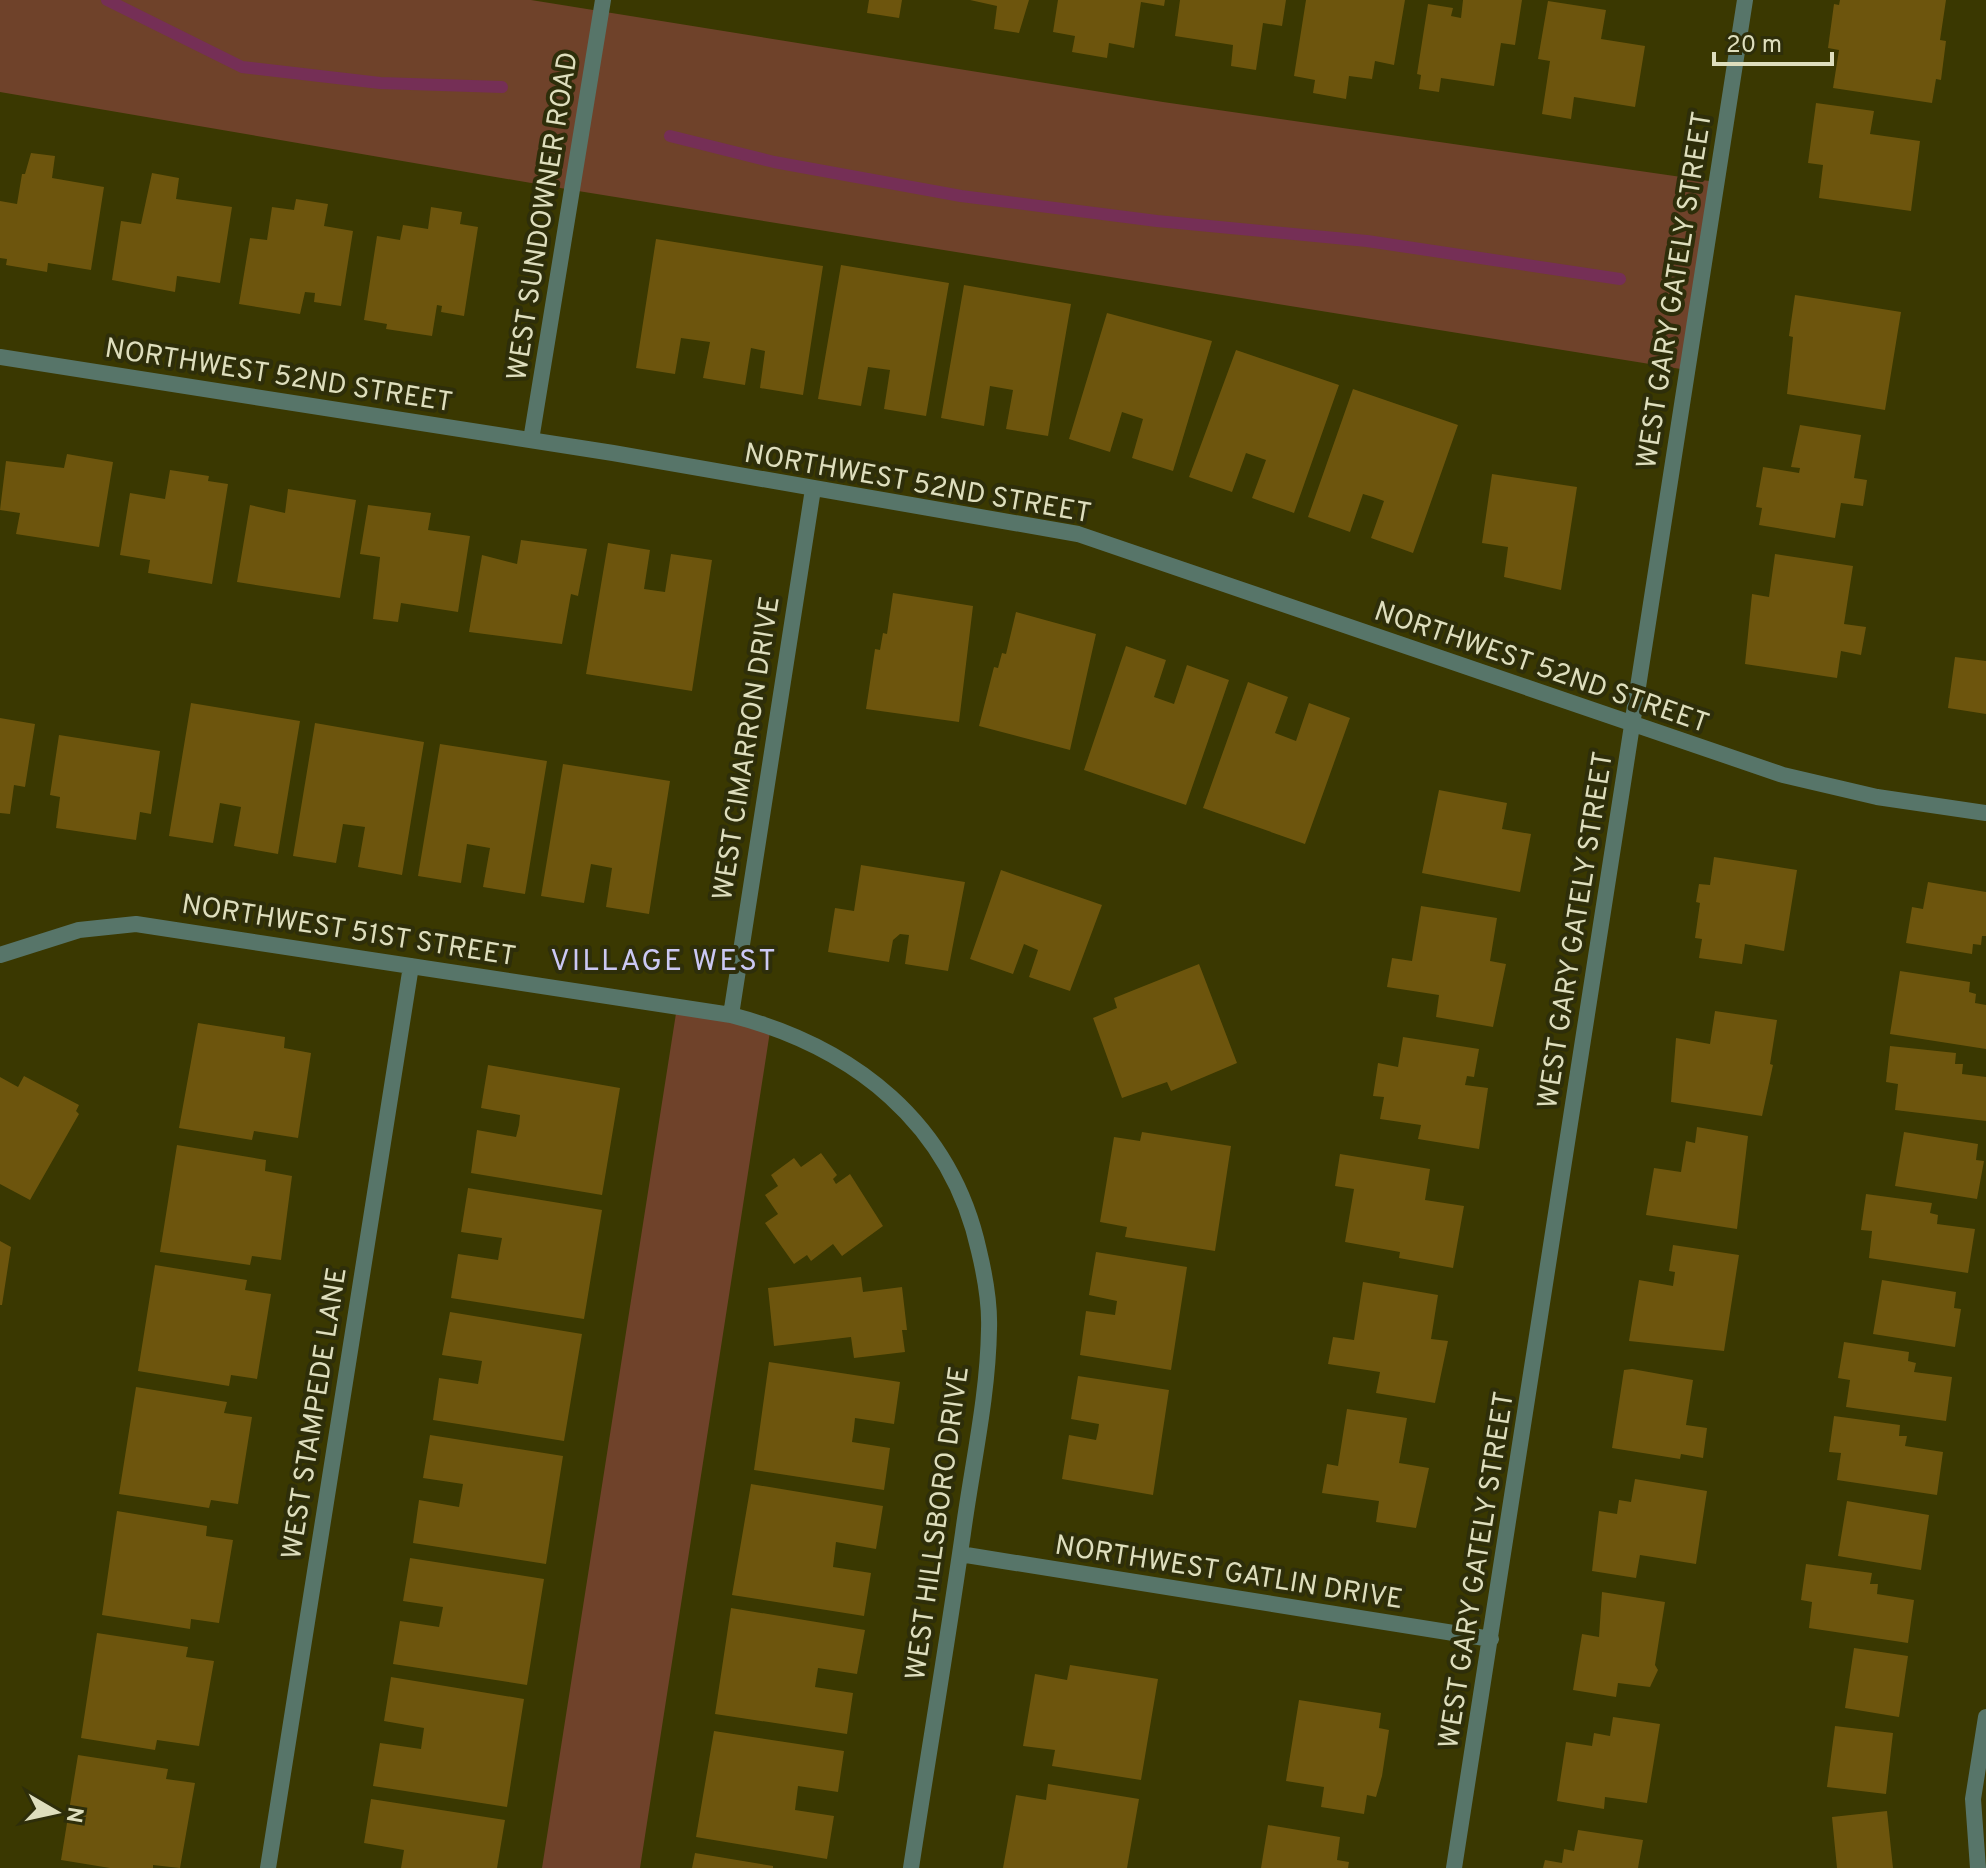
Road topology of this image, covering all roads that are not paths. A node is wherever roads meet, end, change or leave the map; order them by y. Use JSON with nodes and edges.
{"nodes":[{"id":1,"x":603,"y":0,"type":"edge"},
{"id":2,"x":1745,"y":0,"type":"edge"},
{"id":3,"x":0,"y":357,"type":"edge"},
{"id":4,"x":531,"y":440,"type":"junction"},
{"id":5,"x":813,"y":489,"type":"junction"},
{"id":6,"x":1633,"y":724,"type":"junction"},
{"id":7,"x":1986,"y":813,"type":"edge"},
{"id":8,"x":0,"y":955,"type":"edge"},
{"id":9,"x":411,"y":966,"type":"junction"},
{"id":10,"x":731,"y":1015,"type":"junction"},
{"id":11,"x":959,"y":1188,"type":"joint"},
{"id":12,"x":960,"y":1554,"type":"junction"},
{"id":13,"x":1491,"y":1639,"type":"junction"},
{"id":14,"x":1986,"y":1717,"type":"edge"},
{"id":15,"x":268,"y":1868,"type":"edge"},
{"id":16,"x":911,"y":1868,"type":"edge"},
{"id":17,"x":1454,"y":1868,"type":"edge"},
{"id":18,"x":1978,"y":1868,"type":"edge"}],
"edges":[{"from":1,"to":4,"type":"street","name":"WEST SUNDOWNER ROAD"},
{"from":2,"to":6,"type":"street","name":"WEST GARY GATELY STREET"},
{"from":3,"to":4,"type":"street","name":"NORTHWEST 52ND STREET"},
{"from":4,"to":5,"type":"street","name":"NORTHWEST 52ND STREET"},
{"from":5,"to":6,"type":"street","name":"NORTHWEST 52ND STREET"},
{"from":5,"to":10,"type":"street","name":"WEST CIMARRON DRIVE"},
{"from":6,"to":7,"type":"street","name":"NORTHWEST 52ND STREET"},
{"from":6,"to":13,"type":"street","name":"WEST GARY GATELY STREET"},
{"from":8,"to":9,"type":"street","name":"NORTHWEST 51ST STREET"},
{"from":9,"to":10,"type":"street","name":"NORTHWEST 51ST STREET"},
{"from":9,"to":15,"type":"street","name":"WEST STAMPEDE LANE"},
{"from":10,"to":11,"type":"street","name":"NORTHWEST 51ST STREET"},
{"from":11,"to":12,"type":"street","name":"WEST HILLSBORO DRIVE"},
{"from":12,"to":13,"type":"street","name":"NORTHWEST GATLIN DRIVE"},
{"from":12,"to":16,"type":"street","name":"WEST HILLSBORO DRIVE"},
{"from":13,"to":17,"type":"street","name":"WEST GARY GATELY STREET"},
{"from":14,"to":18,"type":"street"}]}
